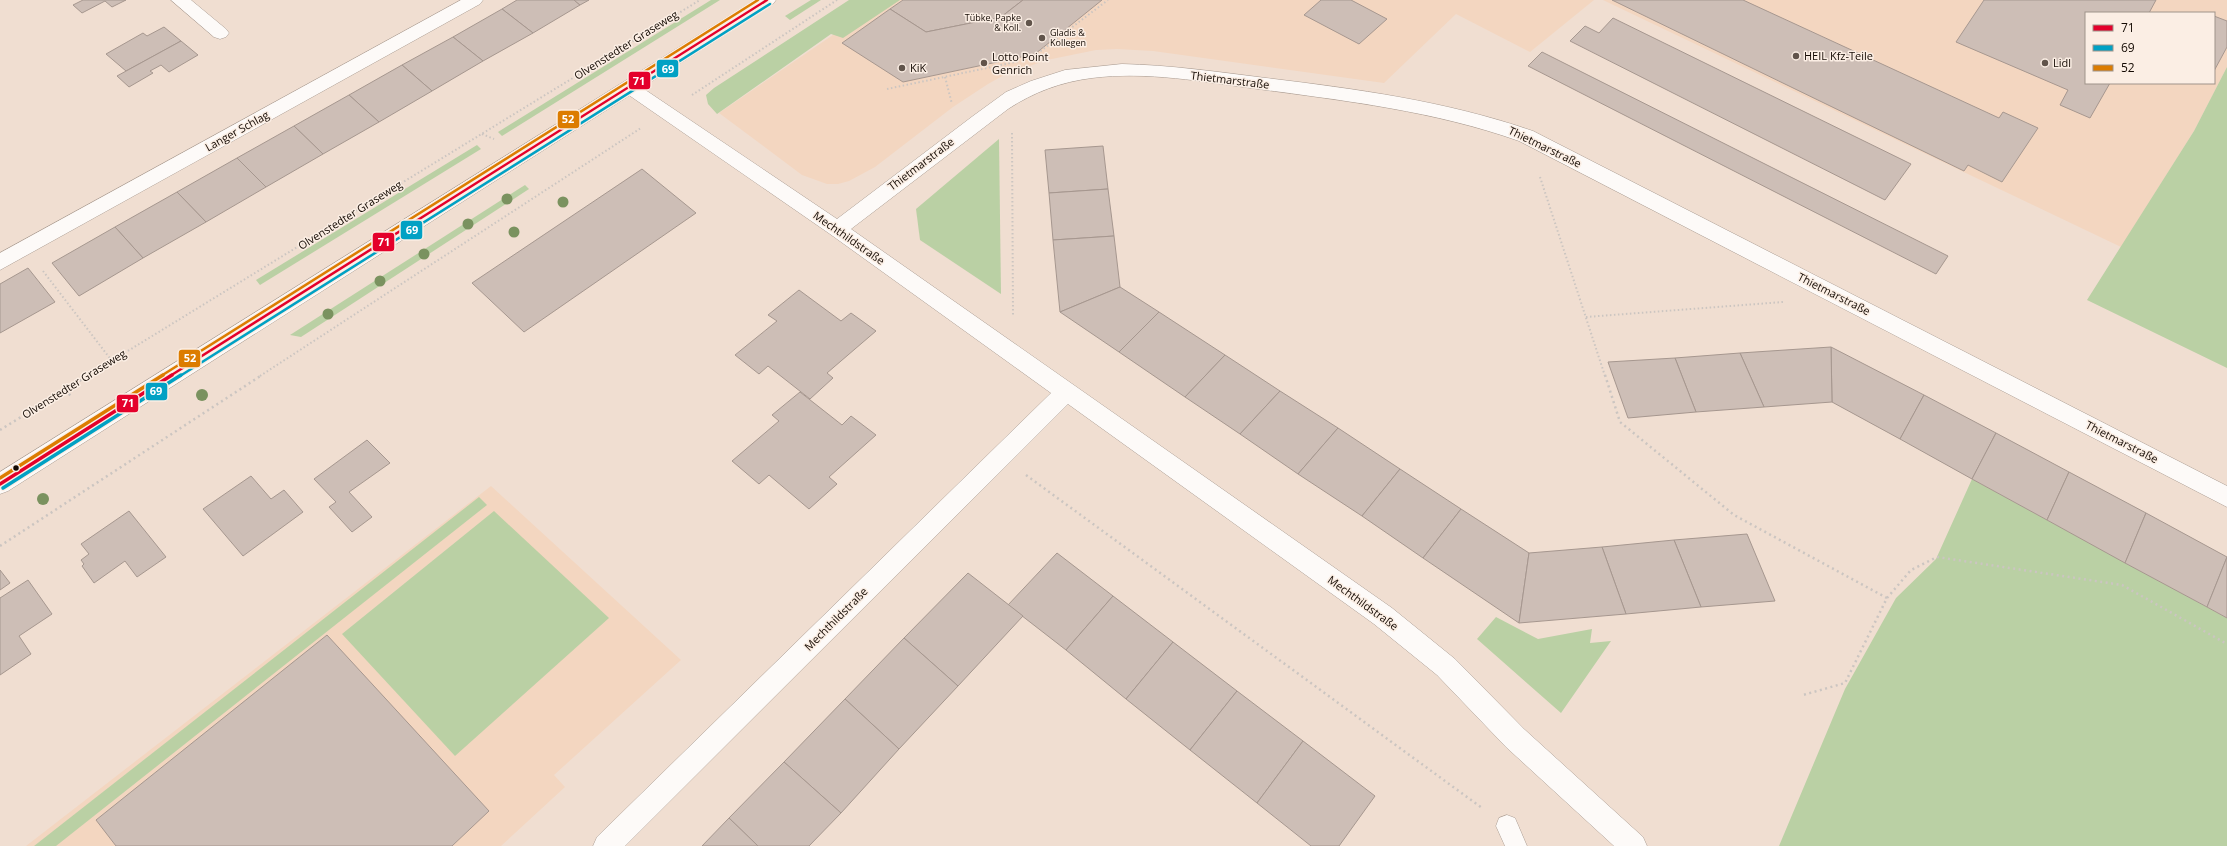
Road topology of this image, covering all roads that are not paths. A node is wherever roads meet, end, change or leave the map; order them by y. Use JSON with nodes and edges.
{"nodes":[{"id":1,"x":180,"y":0,"type":"edge"},
{"id":2,"x":474,"y":0,"type":"edge"},
{"id":3,"x":768,"y":0,"type":"edge"},
{"id":4,"x":220,"y":33,"type":"dead end"},
{"id":5,"x":629,"y":87,"type":"junction"},
{"id":6,"x":836,"y":229,"type":"junction"},
{"id":7,"x":0,"y":262,"type":"edge"},
{"id":8,"x":1066,"y":392,"type":"junction"},
{"id":9,"x":0,"y":484,"type":"edge"},
{"id":10,"x":2227,"y":497,"type":"edge"},
{"id":11,"x":1507,"y":826,"type":"dead end"},
{"id":12,"x":606,"y":846,"type":"edge"},
{"id":13,"x":1516,"y":846,"type":"edge"},
{"id":14,"x":1634,"y":846,"type":"edge"}],
"edges":[{"from":1,"to":4,"type":"street"},
{"from":2,"to":7,"type":"street","name":"Langer Schlag"},
{"from":3,"to":5,"type":"street"},
{"from":5,"to":6,"type":"street","name":"Mechthildstraße"},
{"from":5,"to":9,"type":"street"},
{"from":6,"to":8,"type":"street","name":"Mechthildstraße"},
{"from":6,"to":10,"type":"street","name":"Thietmarstraße"},
{"from":8,"to":12,"type":"street","name":"Mechthildstraße"},
{"from":8,"to":14,"type":"street","name":"Mechthildstraße"},
{"from":11,"to":13,"type":"lane"}]}
